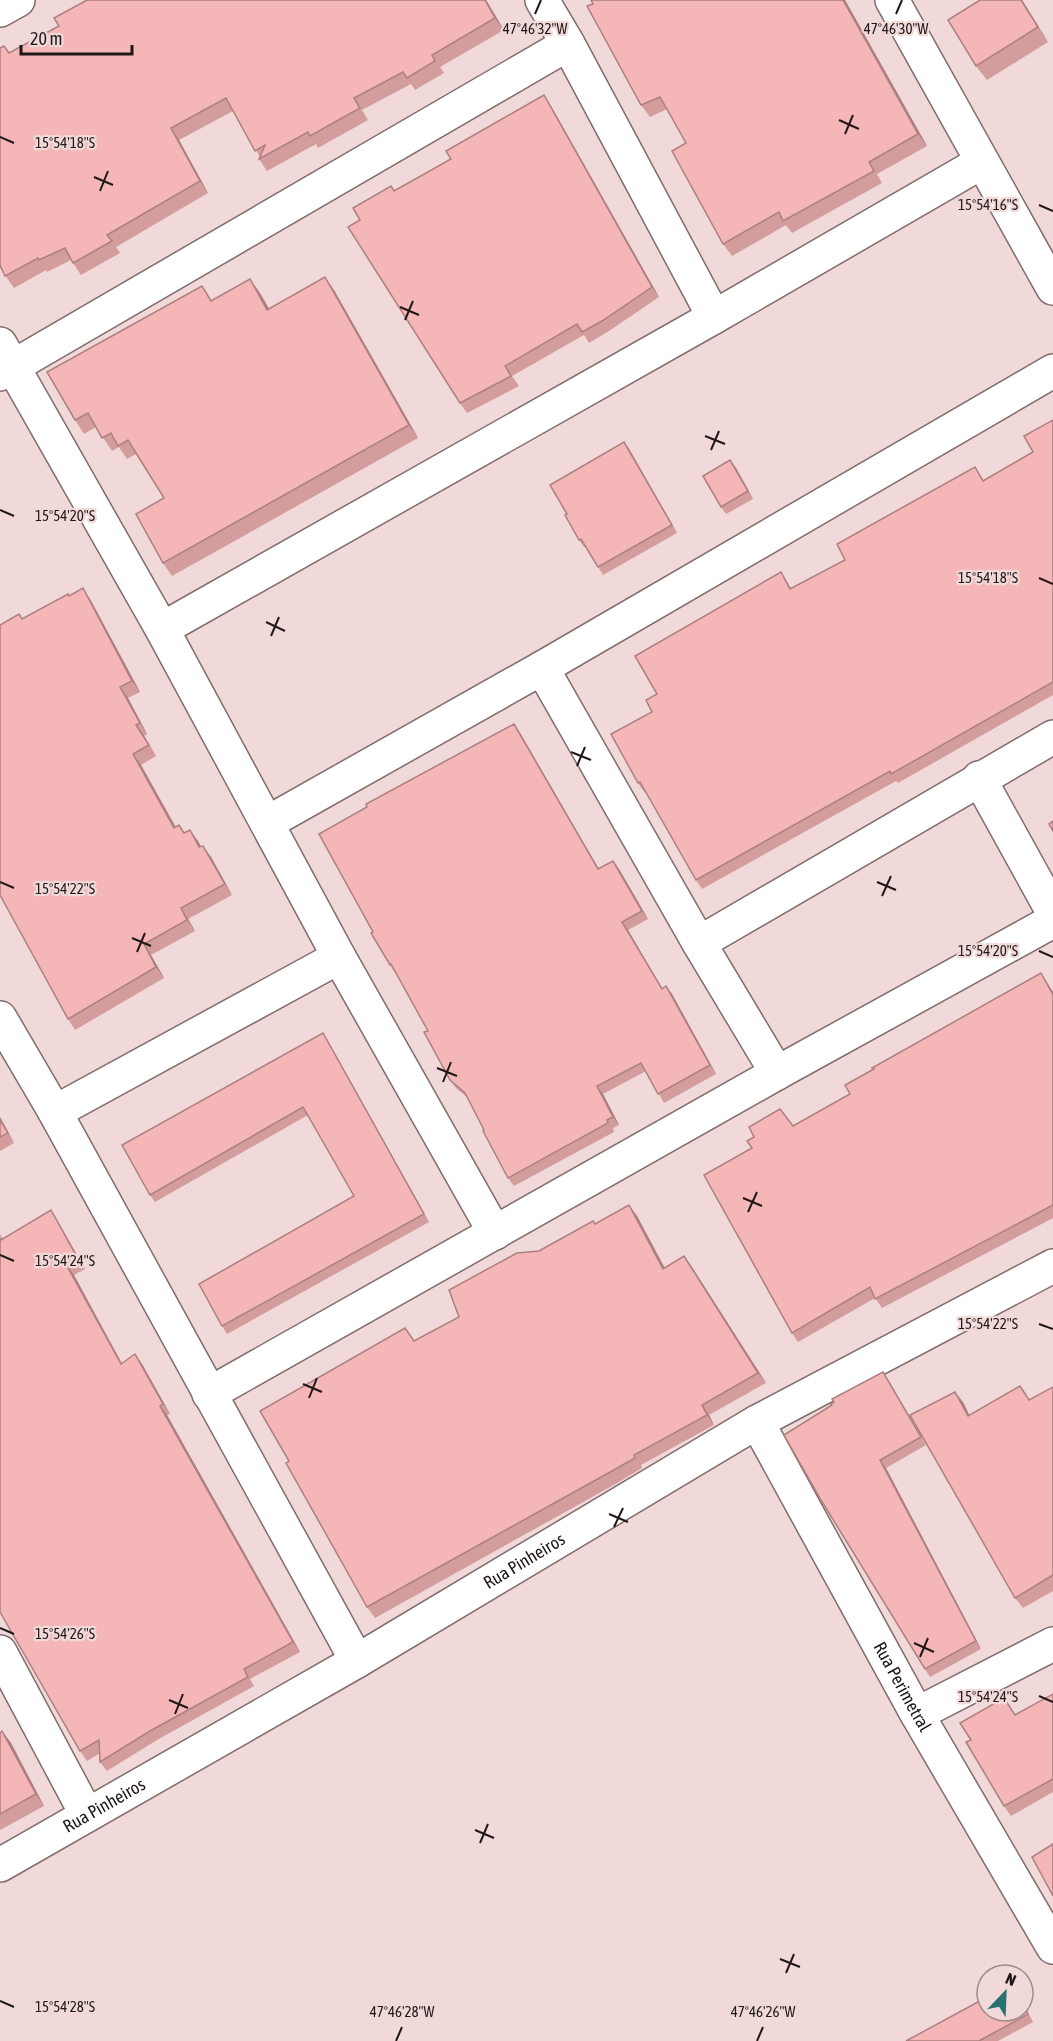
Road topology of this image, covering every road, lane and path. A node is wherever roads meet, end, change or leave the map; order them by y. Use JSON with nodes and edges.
{"nodes":[{"id":1,"x":18,"y":0,"type":"edge"},
{"id":2,"x":542,"y":0,"type":"edge"},
{"id":3,"x":892,"y":0,"type":"edge"},
{"id":4,"x":0,"y":10,"type":"edge"},
{"id":5,"x":568,"y":44,"type":"junction"},
{"id":6,"x":982,"y":162,"type":"junction"},
{"id":7,"x":1053,"y":288,"type":"edge"},
{"id":8,"x":714,"y":317,"type":"junction"},
{"id":9,"x":4,"y":362,"type":"edge"},
{"id":10,"x":1053,"y":371,"type":"edge"},
{"id":11,"x":162,"y":629,"type":"junction"},
{"id":12,"x":542,"y":668,"type":"junction"},
{"id":13,"x":1053,"y":737,"type":"edge"},
{"id":14,"x":979,"y":778,"type":"junction"},
{"id":15,"x":267,"y":823,"type":"junction"},
{"id":16,"x":1053,"y":912,"type":"edge"},
{"id":17,"x":1053,"y":921,"type":"edge"},
{"id":18,"x":699,"y":943,"type":"junction"},
{"id":19,"x":339,"y":957,"type":"junction"},
{"id":20,"x":0,"y":1018,"type":"edge"},
{"id":21,"x":777,"y":1073,"type":"junction"},
{"id":22,"x":55,"y":1112,"type":"junction"},
{"id":23,"x":495,"y":1233,"type":"junction"},
{"id":24,"x":1053,"y":1266,"type":"edge"},
{"id":25,"x":209,"y":1394,"type":"junction"},
{"id":26,"x":758,"y":1422,"type":"junction"},
{"id":27,"x":1053,"y":1644,"type":"edge"},
{"id":28,"x":0,"y":1652,"type":"edge"},
{"id":29,"x":357,"y":1661,"type":"junction"},
{"id":30,"x":917,"y":1714,"type":"junction"},
{"id":31,"x":87,"y":1815,"type":"junction"},
{"id":32,"x":0,"y":1864,"type":"edge"},
{"id":33,"x":1053,"y":1947,"type":"edge"}],
"edges":[{"from":1,"to":4,"type":"street"},
{"from":2,"to":5,"type":"street"},
{"from":3,"to":6,"type":"street"},
{"from":5,"to":8,"type":"street"},
{"from":5,"to":9,"type":"street"},
{"from":6,"to":7,"type":"street"},
{"from":6,"to":8,"type":"street"},
{"from":8,"to":11,"type":"street"},
{"from":9,"to":11,"type":"street"},
{"from":10,"to":12,"type":"street"},
{"from":11,"to":15,"type":"street"},
{"from":12,"to":15,"type":"street"},
{"from":12,"to":18,"type":"street"},
{"from":13,"to":14,"type":"street"},
{"from":14,"to":16,"type":"street"},
{"from":14,"to":18,"type":"street"},
{"from":15,"to":19,"type":"street"},
{"from":17,"to":21,"type":"street"},
{"from":18,"to":21,"type":"street"},
{"from":19,"to":22,"type":"street"},
{"from":19,"to":23,"type":"street"},
{"from":20,"to":22,"type":"street"},
{"from":21,"to":23,"type":"street"},
{"from":22,"to":25,"type":"street"},
{"from":23,"to":25,"type":"street"},
{"from":24,"to":26,"type":"street","name":"Rua Pinheiros"},
{"from":25,"to":29,"type":"street"},
{"from":26,"to":29,"type":"street","name":"Rua Pinheiros"},
{"from":26,"to":30,"type":"street","name":"Rua Perimetral"},
{"from":27,"to":30,"type":"street"},
{"from":28,"to":31,"type":"street"},
{"from":29,"to":31,"type":"street","name":"Rua Pinheiros"},
{"from":30,"to":33,"type":"street","name":"Rua Perimetral"},
{"from":31,"to":32,"type":"street","name":"Rua Pinheiros"}]}
